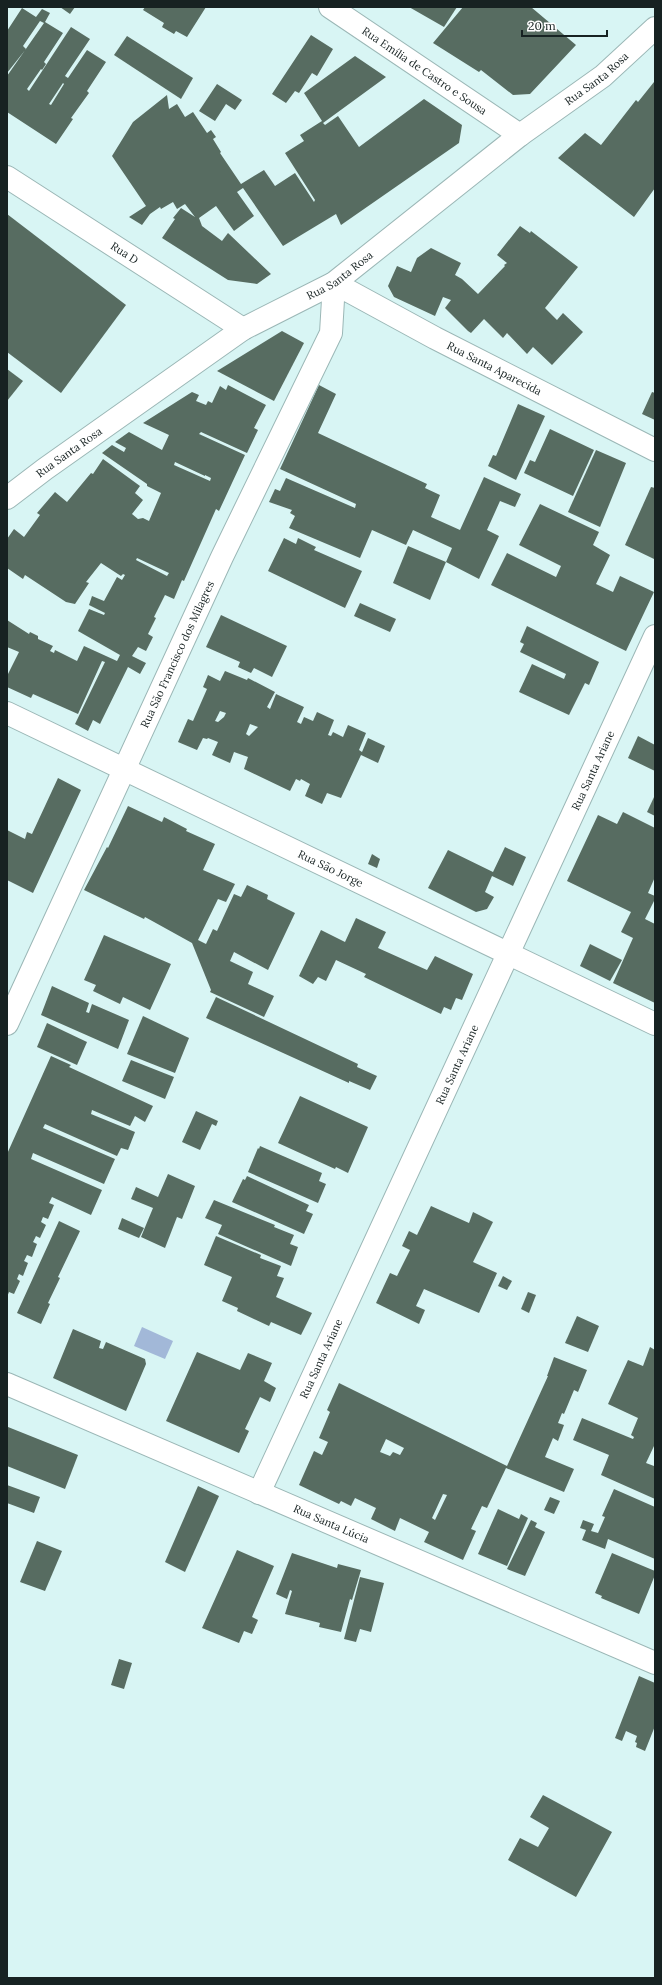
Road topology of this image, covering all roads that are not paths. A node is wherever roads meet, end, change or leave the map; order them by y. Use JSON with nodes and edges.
{"nodes":[{"id":1,"x":330,"y":7,"type":"edge"},
{"id":2,"x":655,"y":28,"type":"edge"},
{"id":3,"x":520,"y":135,"type":"junction"},
{"id":4,"x":7,"y":176,"type":"edge"},
{"id":5,"x":334,"y":283,"type":"junction"},
{"id":6,"x":243,"y":329,"type":"junction"},
{"id":7,"x":655,"y":450,"type":"edge"},
{"id":8,"x":7,"y":498,"type":"edge"},
{"id":9,"x":655,"y":636,"type":"edge"},
{"id":10,"x":7,"y":713,"type":"edge"},
{"id":11,"x":124,"y":769,"type":"junction"},
{"id":12,"x":508,"y":954,"type":"junction"},
{"id":13,"x":7,"y":1024,"type":"edge"},
{"id":14,"x":655,"y":1024,"type":"edge"},
{"id":15,"x":7,"y":1384,"type":"edge"},
{"id":16,"x":259,"y":1493,"type":"junction"},
{"id":17,"x":655,"y":1663,"type":"edge"}],
"edges":[{"from":1,"to":3,"type":"street","name":"Rua Emília de Castro e Sousa"},
{"from":2,"to":3,"type":"street","name":"Rua Santa Rosa"},
{"from":3,"to":5,"type":"street","name":"Rua Santa Rosa"},
{"from":4,"to":6,"type":"street","name":"Rua D"},
{"from":5,"to":6,"type":"street","name":"Rua Santa Rosa"},
{"from":5,"to":7,"type":"street","name":"Rua Santa Aparecida"},
{"from":5,"to":11,"type":"street","name":"Rua São Francisco dos Milagres"},
{"from":6,"to":8,"type":"street","name":"Rua Santa Rosa"},
{"from":9,"to":12,"type":"street","name":"Rua Santa Ariane"},
{"from":10,"to":11,"type":"street","name":"Rua São Jorge"},
{"from":11,"to":12,"type":"street","name":"Rua São Jorge"},
{"from":11,"to":13,"type":"street","name":"Rua São Francisco dos Milagres"},
{"from":12,"to":14,"type":"street","name":"Rua São Jorge"},
{"from":12,"to":16,"type":"street","name":"Rua Santa Ariane"},
{"from":15,"to":16,"type":"street","name":"Rua Santa Lúcia"},
{"from":16,"to":17,"type":"street","name":"Rua Santa Lúcia"}]}
